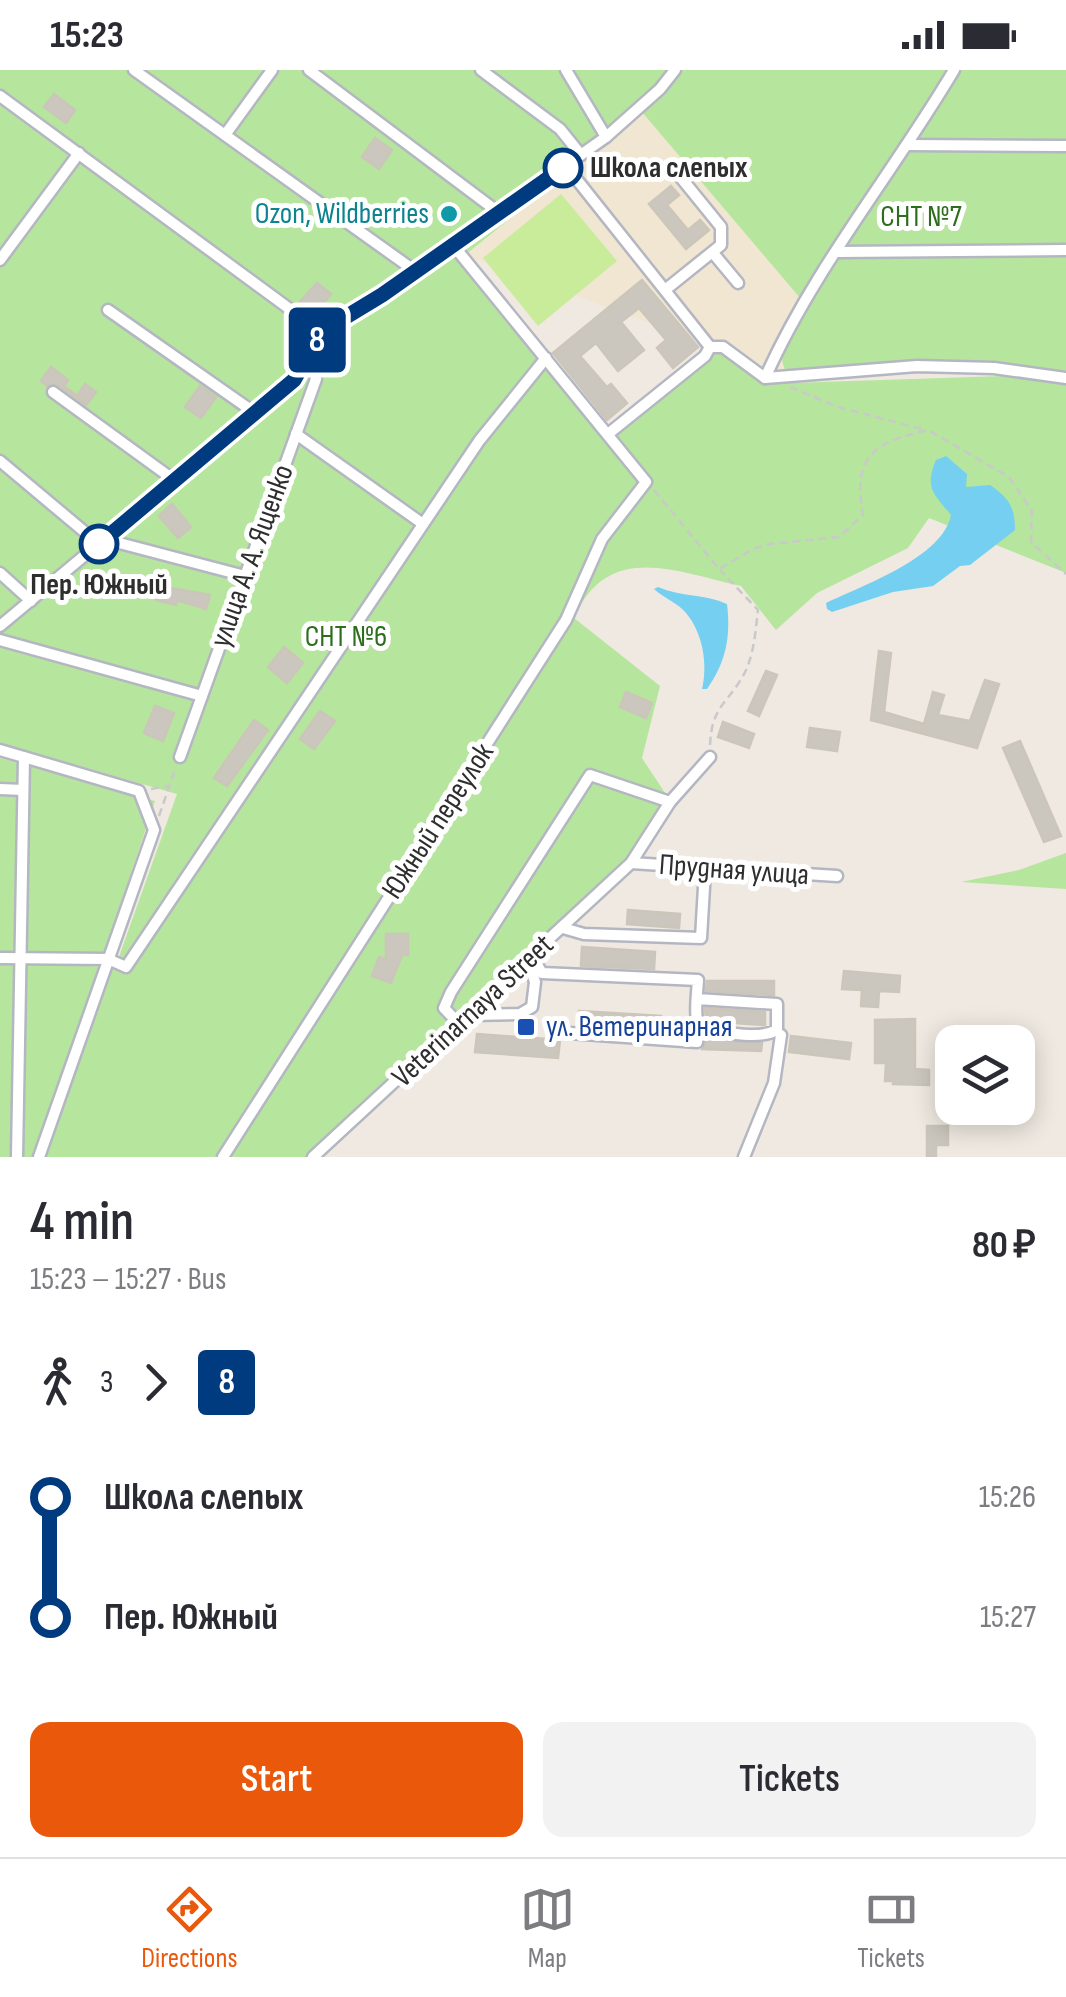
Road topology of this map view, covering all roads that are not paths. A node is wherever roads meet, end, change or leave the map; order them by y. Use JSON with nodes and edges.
{"nodes":[{"id":1,"x":134,"y":70,"type":"edge"},
{"id":2,"x":272,"y":70,"type":"edge"},
{"id":3,"x":309,"y":70,"type":"edge"},
{"id":4,"x":481,"y":70,"type":"edge"},
{"id":5,"x":566,"y":70,"type":"edge"},
{"id":6,"x":675,"y":70,"type":"edge"},
{"id":7,"x":954,"y":70,"type":"edge"},
{"id":8,"x":0,"y":96,"type":"edge"},
{"id":9,"x":224,"y":135,"type":"junction"},
{"id":10,"x":606,"y":137,"type":"junction"},
{"id":11,"x":910,"y":145,"type":"junction"},
{"id":12,"x":1066,"y":146,"type":"edge"},
{"id":13,"x":79,"y":153,"type":"junction"},
{"id":14,"x":581,"y":156,"type":"junction"},
{"id":15,"x":566,"y":166,"type":"junction"},
{"id":16,"x":678,"y":174,"type":"dead end"},
{"id":17,"x":498,"y":212,"type":"junction"},
{"id":18,"x":452,"y":245,"type":"junction"},
{"id":19,"x":1066,"y":250,"type":"edge"},
{"id":20,"x":713,"y":252,"type":"junction"},
{"id":21,"x":837,"y":252,"type":"junction"},
{"id":22,"x":0,"y":260,"type":"edge"},
{"id":23,"x":415,"y":272,"type":"junction"},
{"id":24,"x":738,"y":284,"type":"dead end"},
{"id":25,"x":664,"y":290,"type":"junction"},
{"id":26,"x":108,"y":310,"type":"dead end"},
{"id":27,"x":321,"y":332,"type":"junction"},
{"id":28,"x":710,"y":347,"type":"junction"},
{"id":29,"x":310,"y":355,"type":"junction"},
{"id":30,"x":546,"y":358,"type":"junction"},
{"id":31,"x":765,"y":378,"type":"junction"},
{"id":32,"x":1066,"y":378,"type":"edge"},
{"id":33,"x":52,"y":392,"type":"dead end"},
{"id":34,"x":255,"y":413,"type":"junction"},
{"id":35,"x":296,"y":434,"type":"junction"},
{"id":36,"x":608,"y":434,"type":"junction"},
{"id":37,"x":0,"y":461,"type":"edge"},
{"id":38,"x":174,"y":480,"type":"junction"},
{"id":39,"x":424,"y":524,"type":"junction"},
{"id":40,"x":101,"y":542,"type":"junction"},
{"id":41,"x":0,"y":574,"type":"edge"},
{"id":42,"x":245,"y":576,"type":"junction"},
{"id":43,"x":31,"y":600,"type":"junction"},
{"id":44,"x":0,"y":626,"type":"edge"},
{"id":45,"x":0,"y":640,"type":"edge"},
{"id":46,"x":202,"y":696,"type":"junction"},
{"id":47,"x":0,"y":750,"type":"edge"},
{"id":48,"x":180,"y":756,"type":"road end"},
{"id":49,"x":24,"y":757,"type":"junction"},
{"id":50,"x":710,"y":757,"type":"road end"},
{"id":51,"x":0,"y":789,"type":"edge"},
{"id":52,"x":24,"y":790,"type":"junction"},
{"id":53,"x":670,"y":802,"type":"junction"},
{"id":54,"x":631,"y":863,"type":"junction"},
{"id":55,"x":704,"y":870,"type":"junction"},
{"id":56,"x":837,"y":876,"type":"dead end"},
{"id":57,"x":563,"y":928,"type":"junction"},
{"id":58,"x":0,"y":958,"type":"edge"},
{"id":59,"x":20,"y":958,"type":"junction"},
{"id":60,"x":530,"y":958,"type":"junction"},
{"id":61,"x":108,"y":959,"type":"junction"},
{"id":62,"x":697,"y":1000,"type":"junction"},
{"id":63,"x":470,"y":1014,"type":"junction"},
{"id":64,"x":460,"y":1025,"type":"junction"},
{"id":65,"x":699,"y":1030,"type":"junction"},
{"id":66,"x":570,"y":1033,"type":"dead end"},
{"id":67,"x":780,"y":1035,"type":"dead end"},
{"id":68,"x":17,"y":1157,"type":"edge"},
{"id":69,"x":39,"y":1157,"type":"edge"},
{"id":70,"x":224,"y":1157,"type":"edge"},
{"id":71,"x":313,"y":1157,"type":"edge"},
{"id":72,"x":744,"y":1157,"type":"edge"}],
"edges":[{"from":1,"to":9,"type":"street"},
{"from":2,"to":9,"type":"street"},
{"from":3,"to":17,"type":"street"},
{"from":4,"to":14,"type":"street"},
{"from":5,"to":10,"type":"street"},
{"from":6,"to":10,"type":"street"},
{"from":7,"to":11,"type":"street"},
{"from":8,"to":13,"type":"street"},
{"from":9,"to":23,"type":"street"},
{"from":10,"to":14,"type":"street"},
{"from":11,"to":12,"type":"street"},
{"from":11,"to":21,"type":"street"},
{"from":13,"to":22,"type":"street"},
{"from":13,"to":27,"type":"street"},
{"from":14,"to":15,"type":"street"},
{"from":15,"to":17,"type":"street"},
{"from":15,"to":25,"type":"street"},
{"from":16,"to":20,"type":"street"},
{"from":17,"to":18,"type":"street"},
{"from":18,"to":23,"type":"street"},
{"from":18,"to":30,"type":"street"},
{"from":19,"to":21,"type":"street"},
{"from":20,"to":24,"type":"street"},
{"from":20,"to":25,"type":"street"},
{"from":21,"to":31,"type":"street"},
{"from":23,"to":27,"type":"street"},
{"from":25,"to":28,"type":"street"},
{"from":26,"to":34,"type":"street"},
{"from":27,"to":29,"type":"street"},
{"from":28,"to":31,"type":"street"},
{"from":28,"to":36,"type":"street"},
{"from":29,"to":34,"type":"street"},
{"from":29,"to":35,"type":"street","name":"улица А. А. Ященко"},
{"from":30,"to":36,"type":"street"},
{"from":30,"to":39,"type":"street"},
{"from":31,"to":32,"type":"street"},
{"from":33,"to":38,"type":"street"},
{"from":34,"to":38,"type":"street"},
{"from":35,"to":39,"type":"street"},
{"from":35,"to":42,"type":"street","name":"улица А. А. Ященко"},
{"from":36,"to":70,"type":"street","name":"Южный переулок"},
{"from":37,"to":40,"type":"street"},
{"from":38,"to":40,"type":"street"},
{"from":39,"to":61,"type":"street"},
{"from":40,"to":42,"type":"street"},
{"from":40,"to":43,"type":"street"},
{"from":41,"to":43,"type":"street"},
{"from":42,"to":46,"type":"street","name":"улица А. А. Ященко"},
{"from":43,"to":44,"type":"street"},
{"from":45,"to":46,"type":"street"},
{"from":46,"to":48,"type":"street","name":"улица А. А. Ященко"},
{"from":47,"to":49,"type":"street"},
{"from":49,"to":52,"type":"street"},
{"from":49,"to":61,"type":"street"},
{"from":50,"to":53,"type":"street","name":"Veterinarnaya Street"},
{"from":51,"to":52,"type":"street"},
{"from":52,"to":59,"type":"street"},
{"from":53,"to":54,"type":"street","name":"Veterinarnaya Street"},
{"from":53,"to":64,"type":"street"},
{"from":54,"to":55,"type":"street","name":"Прудная улица"},
{"from":54,"to":57,"type":"street","name":"Veterinarnaya Street"},
{"from":55,"to":56,"type":"street","name":"Прудная улица"},
{"from":55,"to":57,"type":"street"},
{"from":57,"to":60,"type":"street","name":"Veterinarnaya Street"},
{"from":58,"to":59,"type":"street"},
{"from":59,"to":61,"type":"street"},
{"from":59,"to":68,"type":"street"},
{"from":60,"to":62,"type":"street"},
{"from":60,"to":63,"type":"street","name":"Veterinarnaya Street"},
{"from":60,"to":63,"type":"street"},
{"from":61,"to":69,"type":"street"},
{"from":62,"to":65,"type":"street"},
{"from":62,"to":65,"type":"street"},
{"from":63,"to":64,"type":"street","name":"Veterinarnaya Street"},
{"from":64,"to":71,"type":"street","name":"Veterinarnaya Street"},
{"from":65,"to":66,"type":"street"},
{"from":67,"to":72,"type":"street"}]}
